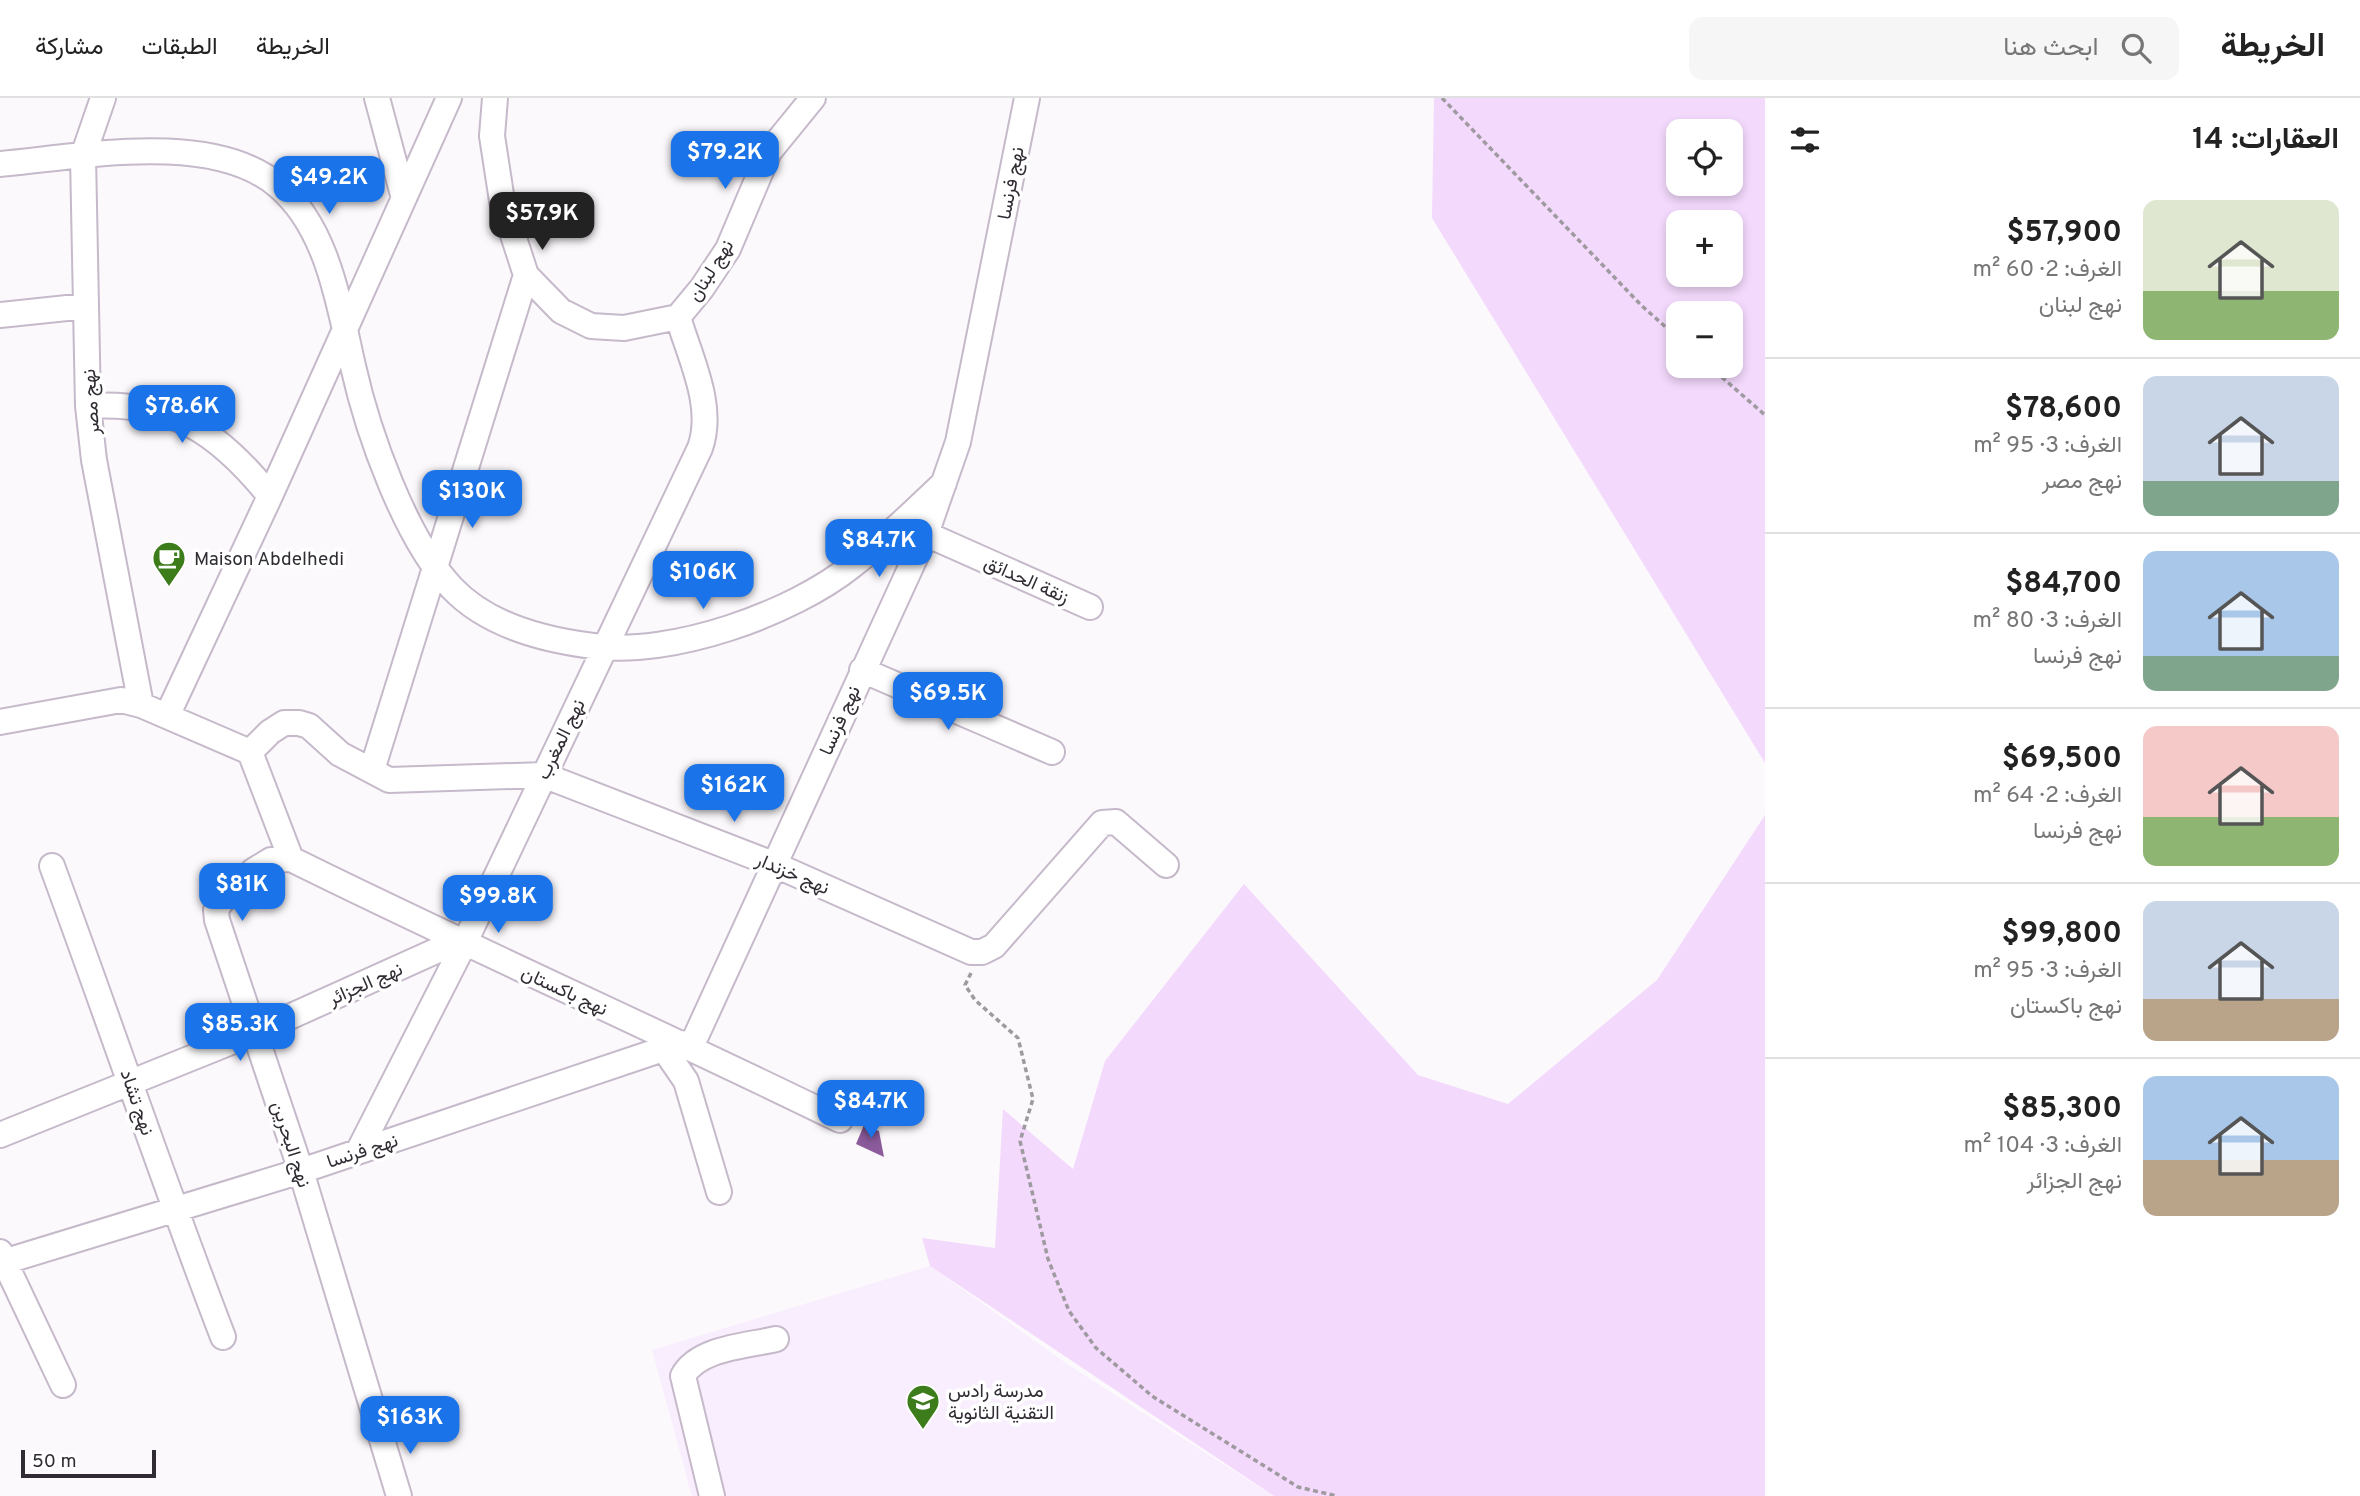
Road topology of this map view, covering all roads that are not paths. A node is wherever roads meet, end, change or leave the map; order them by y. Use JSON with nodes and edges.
{"nodes":[{"id":1,"x":103,"y":98,"type":"edge"},
{"id":2,"x":377,"y":98,"type":"edge"},
{"id":3,"x":449,"y":98,"type":"edge"},
{"id":4,"x":495,"y":98,"type":"edge"},
{"id":5,"x":813,"y":98,"type":"edge"},
{"id":6,"x":1027,"y":98,"type":"edge"},
{"id":7,"x":83,"y":156,"type":"junction"},
{"id":8,"x":0,"y":164,"type":"edge"},
{"id":9,"x":403,"y":195,"type":"junction"},
{"id":10,"x":526,"y":275,"type":"junction"},
{"id":11,"x":86,"y":306,"type":"junction"},
{"id":12,"x":0,"y":315,"type":"edge"},
{"id":13,"x":678,"y":317,"type":"junction"},
{"id":14,"x":346,"y":328,"type":"junction"},
{"id":15,"x":88,"y":406,"type":"junction"},
{"id":16,"x":944,"y":483,"type":"junction"},
{"id":17,"x":270,"y":496,"type":"junction"},
{"id":18,"x":926,"y":534,"type":"junction"},
{"id":19,"x":437,"y":567,"type":"junction"},
{"id":20,"x":1090,"y":607,"type":"dead end"},
{"id":21,"x":604,"y":648,"type":"junction"},
{"id":22,"x":862,"y":670,"type":"junction"},
{"id":23,"x":141,"y":705,"type":"junction"},
{"id":24,"x":167,"y":716,"type":"junction"},
{"id":25,"x":0,"y":722,"type":"edge"},
{"id":26,"x":250,"y":752,"type":"junction"},
{"id":27,"x":1052,"y":752,"type":"dead end"},
{"id":28,"x":372,"y":771,"type":"junction"},
{"id":29,"x":542,"y":775,"type":"junction"},
{"id":30,"x":291,"y":859,"type":"junction"},
{"id":31,"x":774,"y":864,"type":"junction"},
{"id":32,"x":52,"y":866,"type":"dead end"},
{"id":33,"x":1166,"y":866,"type":"dead end"},
{"id":34,"x":461,"y":943,"type":"junction"},
{"id":35,"x":256,"y":1032,"type":"junction"},
{"id":36,"x":679,"y":1047,"type":"junction"},
{"id":37,"x":131,"y":1080,"type":"junction"},
{"id":38,"x":840,"y":1120,"type":"dead end"},
{"id":39,"x":0,"y":1135,"type":"edge"},
{"id":40,"x":359,"y":1150,"type":"junction"},
{"id":41,"x":301,"y":1171,"type":"junction"},
{"id":42,"x":719,"y":1192,"type":"dead end"},
{"id":43,"x":173,"y":1208,"type":"junction"},
{"id":44,"x":2,"y":1259,"type":"edge"},
{"id":45,"x":223,"y":1337,"type":"dead end"},
{"id":46,"x":776,"y":1339,"type":"dead end"},
{"id":47,"x":63,"y":1385,"type":"dead end"},
{"id":48,"x":399,"y":1496,"type":"edge"},
{"id":49,"x":712,"y":1496,"type":"edge"}],
"edges":[{"from":1,"to":7,"type":"street","name":"نهج مصر"},
{"from":2,"to":9,"type":"street"},
{"from":3,"to":9,"type":"street"},
{"from":4,"to":10,"type":"street","name":"نهج لبنان"},
{"from":5,"to":13,"type":"street","name":"نهج لبنان"},
{"from":6,"to":16,"type":"street","name":"نهج فرنسا"},
{"from":7,"to":8,"type":"street"},
{"from":7,"to":11,"type":"street","name":"نهج مصر"},
{"from":7,"to":14,"type":"street"},
{"from":9,"to":14,"type":"street"},
{"from":10,"to":13,"type":"street","name":"نهج لبنان"},
{"from":10,"to":19,"type":"street"},
{"from":11,"to":12,"type":"street"},
{"from":11,"to":15,"type":"street","name":"نهج مصر"},
{"from":13,"to":21,"type":"street","name":"نهج المغرب"},
{"from":14,"to":17,"type":"street"},
{"from":14,"to":19,"type":"street"},
{"from":15,"to":17,"type":"street"},
{"from":15,"to":23,"type":"street","name":"نهج مصر"},
{"from":16,"to":18,"type":"street","name":"نهج فرنسا"},
{"from":16,"to":21,"type":"street"},
{"from":17,"to":24,"type":"street"},
{"from":18,"to":20,"type":"street","name":"زنقة الحدائق"},
{"from":18,"to":22,"type":"street","name":"نهج فرنسا"},
{"from":19,"to":21,"type":"street"},
{"from":19,"to":28,"type":"street"},
{"from":21,"to":29,"type":"street","name":"نهج المغرب"},
{"from":22,"to":27,"type":"street"},
{"from":22,"to":31,"type":"street","name":"نهج فرنسا"},
{"from":23,"to":24,"type":"street"},
{"from":23,"to":25,"type":"street"},
{"from":24,"to":26,"type":"street"},
{"from":26,"to":28,"type":"street","name":"نهج خزندار"},
{"from":26,"to":30,"type":"street"},
{"from":28,"to":29,"type":"street","name":"نهج خزندار"},
{"from":29,"to":31,"type":"street","name":"نهج خزندار"},
{"from":29,"to":34,"type":"street","name":"نهج المغرب"},
{"from":30,"to":34,"type":"street","name":"نهج باكستان"},
{"from":30,"to":35,"type":"street","name":"نهج البحرين"},
{"from":31,"to":33,"type":"street","name":"نهج خزندار"},
{"from":31,"to":36,"type":"street","name":"نهج فرنسا"},
{"from":32,"to":37,"type":"street","name":"نهج تشاد"},
{"from":34,"to":35,"type":"street","name":"نهج الجزائر"},
{"from":34,"to":36,"type":"street","name":"نهج باكستان"},
{"from":34,"to":40,"type":"street","name":"نهج المغرب"},
{"from":35,"to":37,"type":"street","name":"نهج الجزائر"},
{"from":35,"to":41,"type":"street","name":"نهج البحرين"},
{"from":36,"to":38,"type":"street","name":"نهج باكستان"},
{"from":36,"to":40,"type":"street","name":"نهج فرنسا"},
{"from":36,"to":42,"type":"street"},
{"from":37,"to":39,"type":"street","name":"نهج الجزائر"},
{"from":37,"to":43,"type":"street","name":"نهج تشاد"},
{"from":40,"to":41,"type":"street","name":"نهج فرنسا"},
{"from":41,"to":43,"type":"street","name":"نهج فرنسا"},
{"from":41,"to":48,"type":"street","name":"نهج البحرين"},
{"from":43,"to":44,"type":"street","name":"نهج فرنسا"},
{"from":43,"to":45,"type":"street","name":"نهج تشاد"},
{"from":44,"to":47,"type":"street"},
{"from":46,"to":49,"type":"street"}]}
